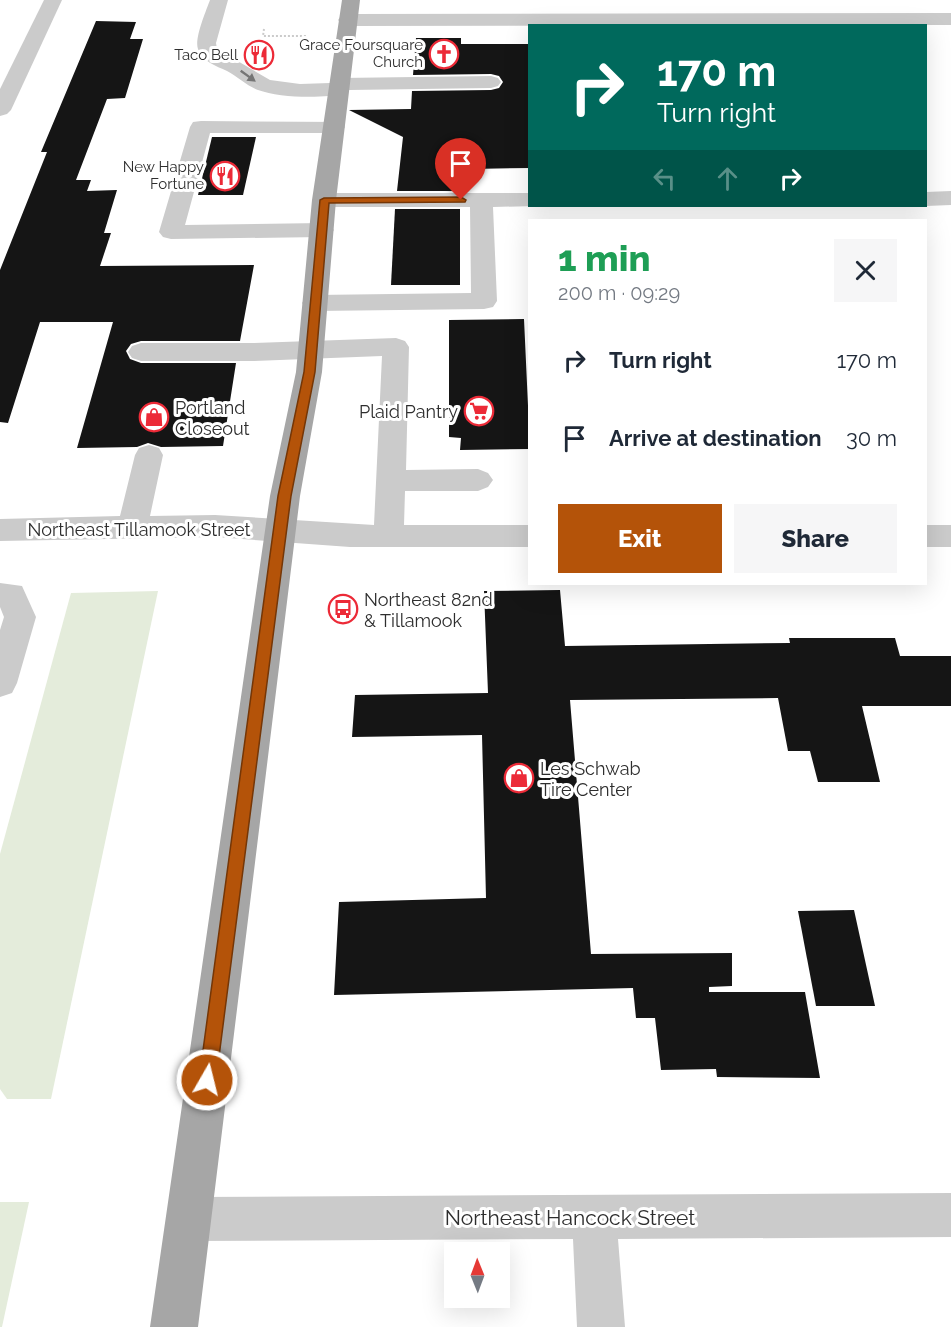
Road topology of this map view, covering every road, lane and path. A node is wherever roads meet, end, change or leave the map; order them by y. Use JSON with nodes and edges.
{"nodes":[{"id":1,"x":53,"y":0,"type":"edge"},
{"id":2,"x":219,"y":0,"type":"edge"},
{"id":3,"x":350,"y":10,"type":"edge"},
{"id":4,"x":951,"y":19,"type":"edge"},
{"id":5,"x":264,"y":29,"type":"dead end"},
{"id":6,"x":306,"y":36,"type":"dead end"},
{"id":7,"x":491,"y":82,"type":"dead end"},
{"id":8,"x":339,"y":86,"type":"junction"},
{"id":9,"x":0,"y":110,"type":"edge"},
{"id":10,"x":334,"y":127,"type":"junction"},
{"id":11,"x":927,"y":198,"type":"edge"},
{"id":12,"x":951,"y":198,"type":"edge"},
{"id":13,"x":324,"y":200,"type":"junction"},
{"id":14,"x":481,"y":200,"type":"junction"},
{"id":15,"x":528,"y":200,"type":"edge"},
{"id":16,"x":322,"y":230,"type":"junction"},
{"id":17,"x":315,"y":303,"type":"junction"},
{"id":18,"x":311,"y":348,"type":"junction"},
{"id":19,"x":141,"y":352,"type":"dead end"},
{"id":20,"x":149,"y":455,"type":"dead end"},
{"id":21,"x":478,"y":480,"type":"dead end"},
{"id":22,"x":391,"y":481,"type":"junction"},
{"id":23,"x":133,"y":527,"type":"junction"},
{"id":24,"x":0,"y":530,"type":"edge"},
{"id":25,"x":280,"y":531,"type":"junction"},
{"id":26,"x":389,"y":536,"type":"junction"},
{"id":27,"x":528,"y":536,"type":"edge"},
{"id":28,"x":927,"y":536,"type":"edge"},
{"id":29,"x":951,"y":536,"type":"edge"},
{"id":30,"x":0,"y":595,"type":"edge"},
{"id":31,"x":0,"y":683,"type":"edge"},
{"id":32,"x":951,"y":1215,"type":"edge"},
{"id":33,"x":594,"y":1217,"type":"junction"},
{"id":34,"x":188,"y":1219,"type":"junction"},
{"id":35,"x":174,"y":1327,"type":"edge"},
{"id":36,"x":601,"y":1327,"type":"edge"}],
"edges":[{"from":1,"to":9,"type":"street"},
{"from":2,"to":8,"type":"street","one_way":true},
{"from":3,"to":4,"type":"street"},
{"from":3,"to":8,"type":"main road"},
{"from":5,"to":6,"type":"path"},
{"from":7,"to":8,"type":"street"},
{"from":8,"to":10,"type":"main road"},
{"from":10,"to":13,"type":"main road"},
{"from":10,"to":16,"type":"street"},
{"from":11,"to":12,"type":"street"},
{"from":13,"to":14,"type":"street"},
{"from":13,"to":16,"type":"main road"},
{"from":14,"to":15,"type":"street"},
{"from":14,"to":17,"type":"street"},
{"from":16,"to":17,"type":"main road"},
{"from":17,"to":18,"type":"main road"},
{"from":18,"to":19,"type":"street"},
{"from":18,"to":22,"type":"street"},
{"from":18,"to":25,"type":"main road"},
{"from":20,"to":23,"type":"street"},
{"from":21,"to":22,"type":"street"},
{"from":22,"to":26,"type":"street"},
{"from":23,"to":24,"type":"street","name":"Northeast Tillamook Street"},
{"from":23,"to":25,"type":"street","name":"Northeast Tillamook Street"},
{"from":25,"to":26,"type":"street","name":"Northeast Tillamook Street"},
{"from":25,"to":34,"type":"main road"},
{"from":26,"to":27,"type":"street","name":"Northeast Tillamook Street"},
{"from":28,"to":29,"type":"street"},
{"from":30,"to":31,"type":"street"},
{"from":32,"to":33,"type":"street","name":"Northeast Hancock Street"},
{"from":33,"to":34,"type":"street","name":"Northeast Hancock Street"},
{"from":33,"to":36,"type":"street"},
{"from":34,"to":35,"type":"main road"}]}
